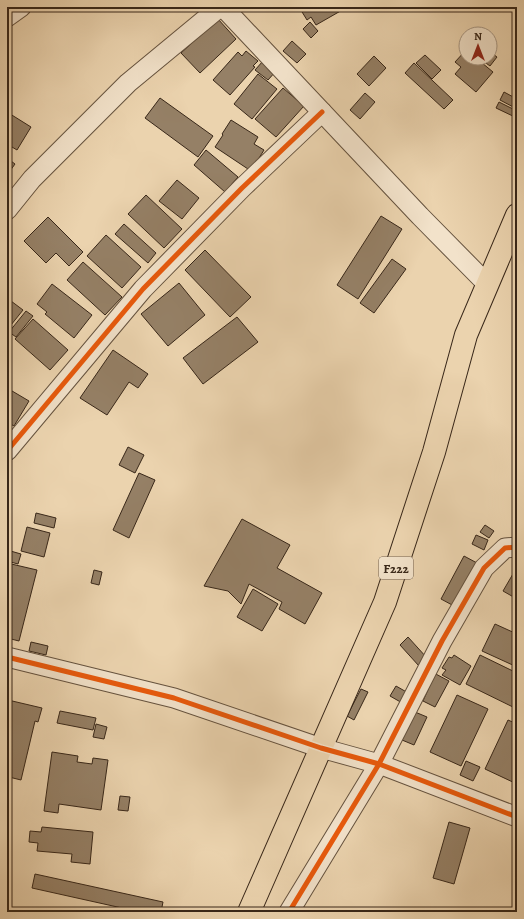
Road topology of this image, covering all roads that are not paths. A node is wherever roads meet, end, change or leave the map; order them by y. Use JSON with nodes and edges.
{"nodes":[{"id":1,"x":21,"y":7,"type":"edge"},
{"id":2,"x":220,"y":7,"type":"edge"},
{"id":3,"x":223,"y":7,"type":"edge"},
{"id":4,"x":7,"y":17,"type":"edge"},
{"id":5,"x":322,"y":112,"type":"junction"},
{"id":6,"x":7,"y":210,"type":"edge"},
{"id":7,"x":517,"y":215,"type":"edge"},
{"id":8,"x":487,"y":284,"type":"junction"},
{"id":9,"x":9,"y":445,"type":"edge"},
{"id":10,"x":517,"y":547,"type":"edge"},
{"id":11,"x":7,"y":657,"type":"edge"},
{"id":12,"x":321,"y":748,"type":"junction"},
{"id":13,"x":379,"y":764,"type":"junction"},
{"id":14,"x":517,"y":817,"type":"edge"},
{"id":15,"x":249,"y":912,"type":"edge"},
{"id":16,"x":289,"y":912,"type":"edge"}],
"edges":[{"from":1,"to":4,"type":"street"},
{"from":2,"to":6,"type":"street"},
{"from":3,"to":5,"type":"street"},
{"from":5,"to":8,"type":"street"},
{"from":5,"to":9,"type":"street"},
{"from":7,"to":8,"type":"main road","number":"F222"},
{"from":8,"to":12,"type":"main road","number":"F222"},
{"from":10,"to":13,"type":"street"},
{"from":11,"to":12,"type":"street"},
{"from":12,"to":13,"type":"street"},
{"from":12,"to":15,"type":"main road","number":"F222"},
{"from":13,"to":14,"type":"street"},
{"from":13,"to":16,"type":"street"}]}
